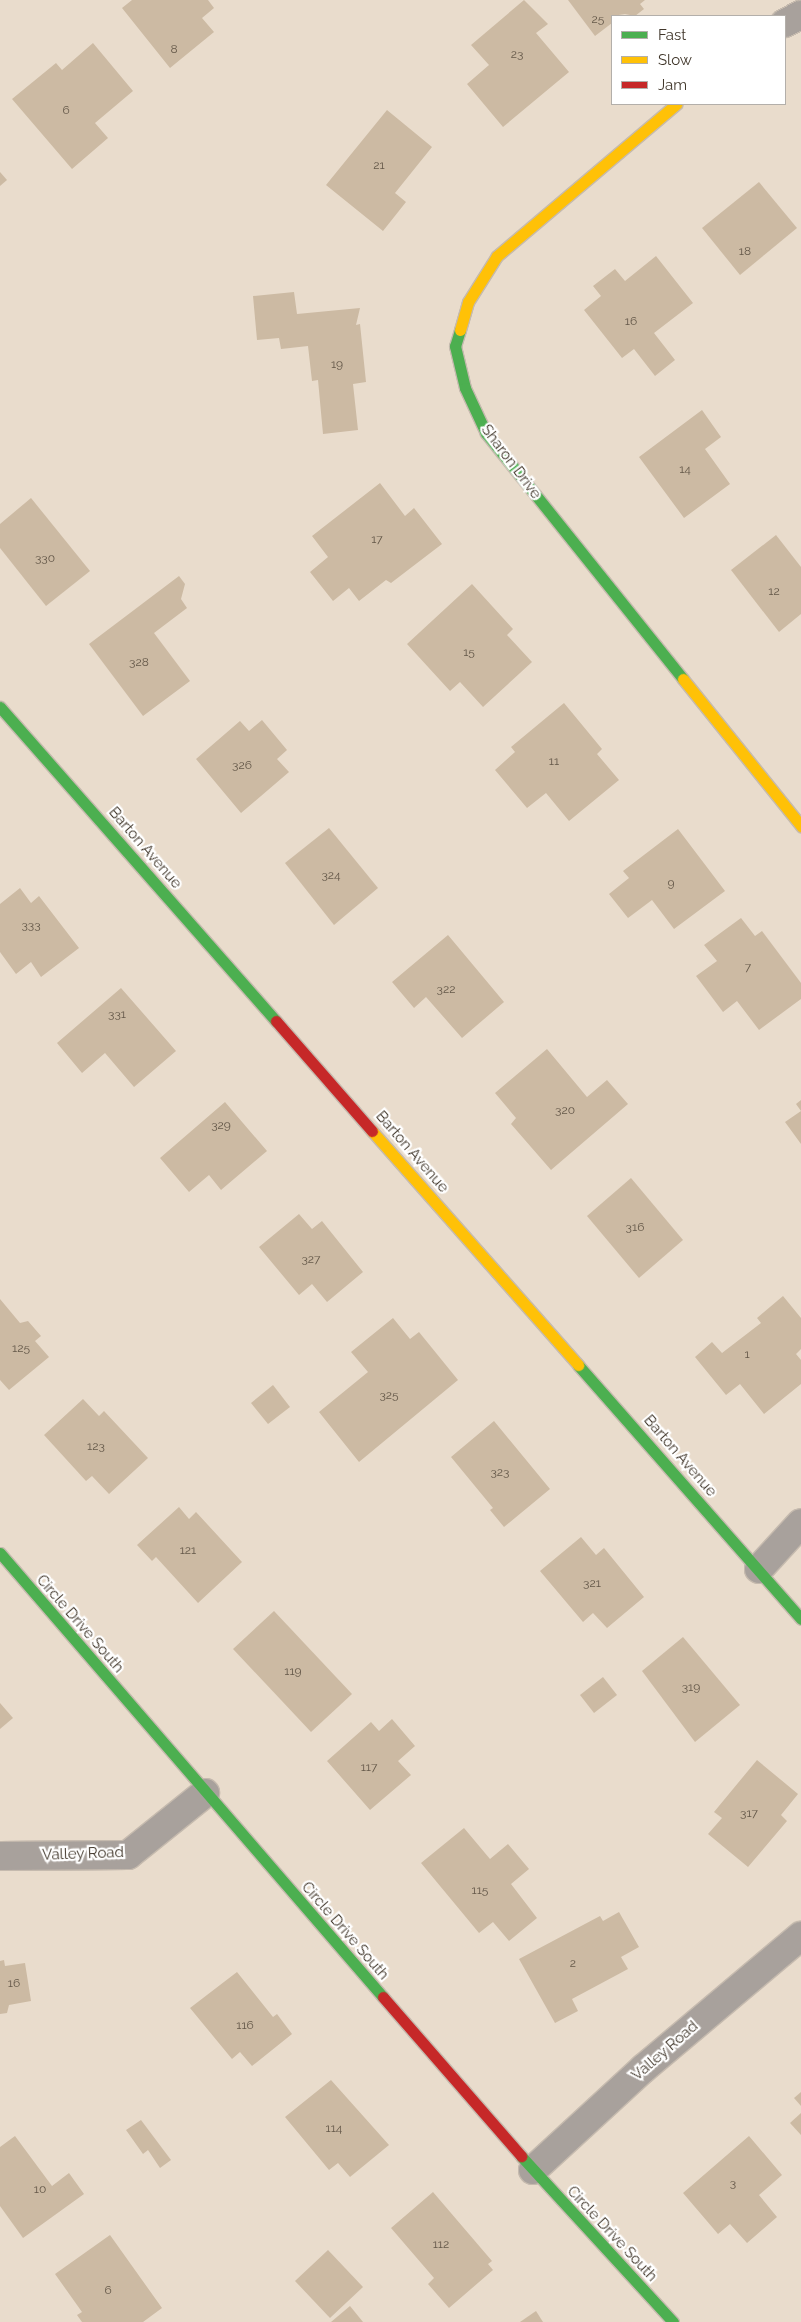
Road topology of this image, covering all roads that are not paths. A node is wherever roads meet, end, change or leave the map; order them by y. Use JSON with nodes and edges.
{"nodes":[{"id":1,"x":801,"y":15,"type":"edge"},
{"id":2,"x":786,"y":22,"type":"edge"},
{"id":3,"x":675,"y":105,"type":"edge"},
{"id":4,"x":0,"y":707,"type":"edge"},
{"id":5,"x":801,"y":826,"type":"edge"},
{"id":6,"x":801,"y":1523,"type":"edge"},
{"id":7,"x":0,"y":1553,"type":"edge"},
{"id":8,"x":759,"y":1569,"type":"junction"},
{"id":9,"x":801,"y":1619,"type":"edge"},
{"id":10,"x":205,"y":1792,"type":"junction"},
{"id":11,"x":0,"y":1856,"type":"edge"},
{"id":12,"x":801,"y":1936,"type":"edge"},
{"id":13,"x":533,"y":2170,"type":"junction"},
{"id":14,"x":672,"y":2322,"type":"edge"}],
"edges":[{"from":1,"to":2,"type":"street"},
{"from":3,"to":5,"type":"street","name":"Sharon Drive"},
{"from":4,"to":8,"type":"street","name":"Barton Avenue"},
{"from":6,"to":8,"type":"street"},
{"from":7,"to":10,"type":"street","name":"Circle Drive South"},
{"from":8,"to":9,"type":"street","name":"Barton Avenue"},
{"from":10,"to":11,"type":"street","name":"Valley Road"},
{"from":10,"to":13,"type":"street","name":"Circle Drive South"},
{"from":12,"to":13,"type":"street","name":"Valley Road"},
{"from":13,"to":14,"type":"street","name":"Circle Drive South"}]}
